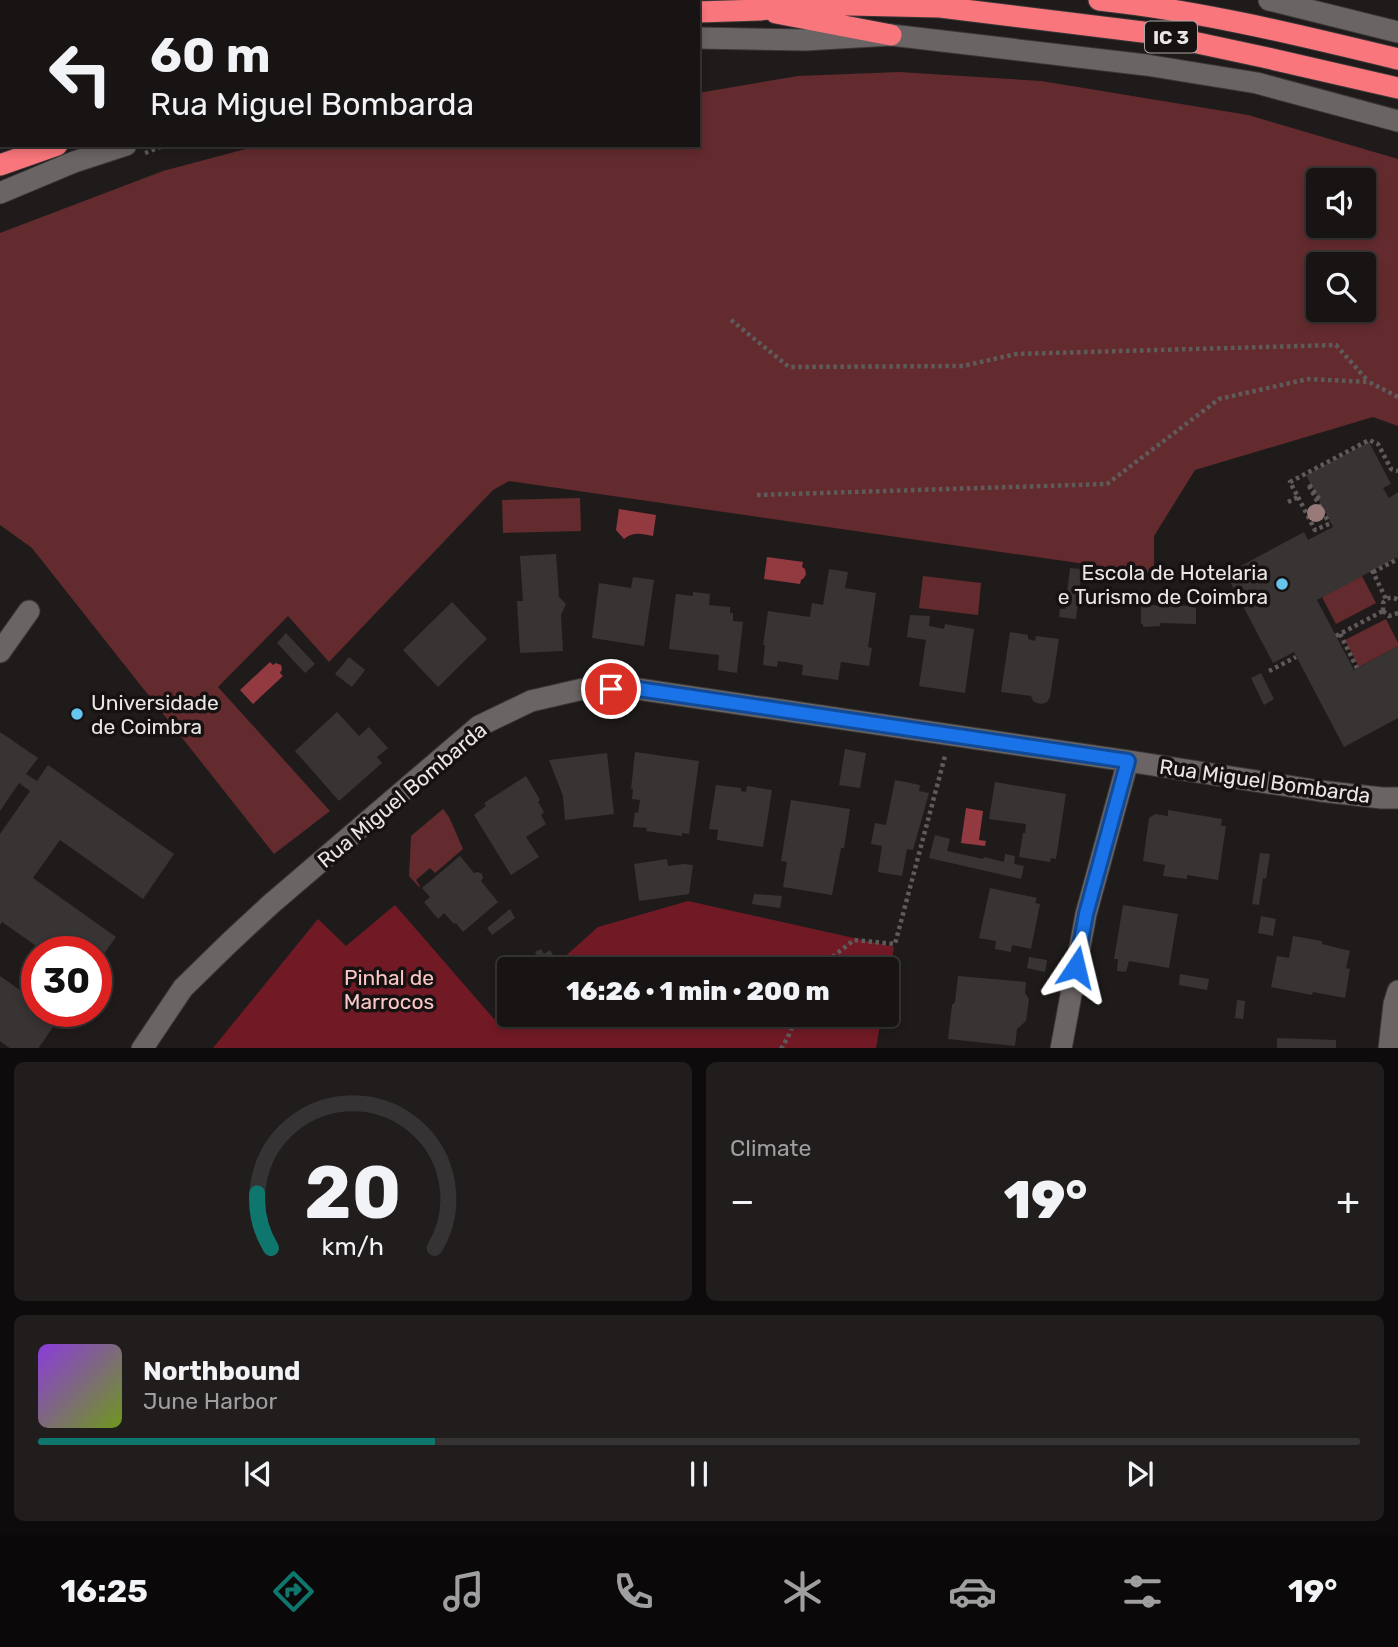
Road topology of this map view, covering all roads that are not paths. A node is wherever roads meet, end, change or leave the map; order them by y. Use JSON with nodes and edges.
{"nodes":[{"id":1,"x":1099,"y":0,"type":"edge"},
{"id":2,"x":1269,"y":0,"type":"edge"},
{"id":3,"x":760,"y":10,"type":"junction"},
{"id":4,"x":700,"y":12,"type":"edge"},
{"id":5,"x":1398,"y":32,"type":"edge"},
{"id":6,"x":891,"y":35,"type":"junction"},
{"id":7,"x":700,"y":38,"type":"edge"},
{"id":8,"x":1398,"y":59,"type":"edge"},
{"id":9,"x":1398,"y":88,"type":"edge"},
{"id":10,"x":1398,"y":121,"type":"edge"},
{"id":11,"x":51,"y":147,"type":"edge"},
{"id":12,"x":120,"y":147,"type":"edge"},
{"id":13,"x":0,"y":165,"type":"edge"},
{"id":14,"x":0,"y":193,"type":"edge"},
{"id":15,"x":29,"y":611,"type":"dead end"},
{"id":16,"x":0,"y":652,"type":"edge"},
{"id":17,"x":1128,"y":761,"type":"junction"},
{"id":18,"x":1398,"y":798,"type":"edge"},
{"id":19,"x":1398,"y":991,"type":"edge"},
{"id":20,"x":142,"y":1048,"type":"edge"},
{"id":21,"x":1061,"y":1048,"type":"edge"},
{"id":22,"x":1389,"y":1048,"type":"edge"}],
"edges":[{"from":1,"to":8,"type":"highway","number":"IC 3"},
{"from":2,"to":5,"type":"street"},
{"from":3,"to":4,"type":"highway","number":"IC 3"},
{"from":3,"to":6,"type":"highway"},
{"from":3,"to":9,"type":"highway","number":"IC 3"},
{"from":6,"to":7,"type":"street"},
{"from":6,"to":10,"type":"street"},
{"from":11,"to":13,"type":"highway"},
{"from":12,"to":14,"type":"street"},
{"from":15,"to":16,"type":"street"},
{"from":17,"to":18,"type":"street","name":"Rua Miguel Bombarda"},
{"from":17,"to":20,"type":"street","name":"Rua Miguel Bombarda"},
{"from":17,"to":21,"type":"street"},
{"from":19,"to":22,"type":"street"}]}
